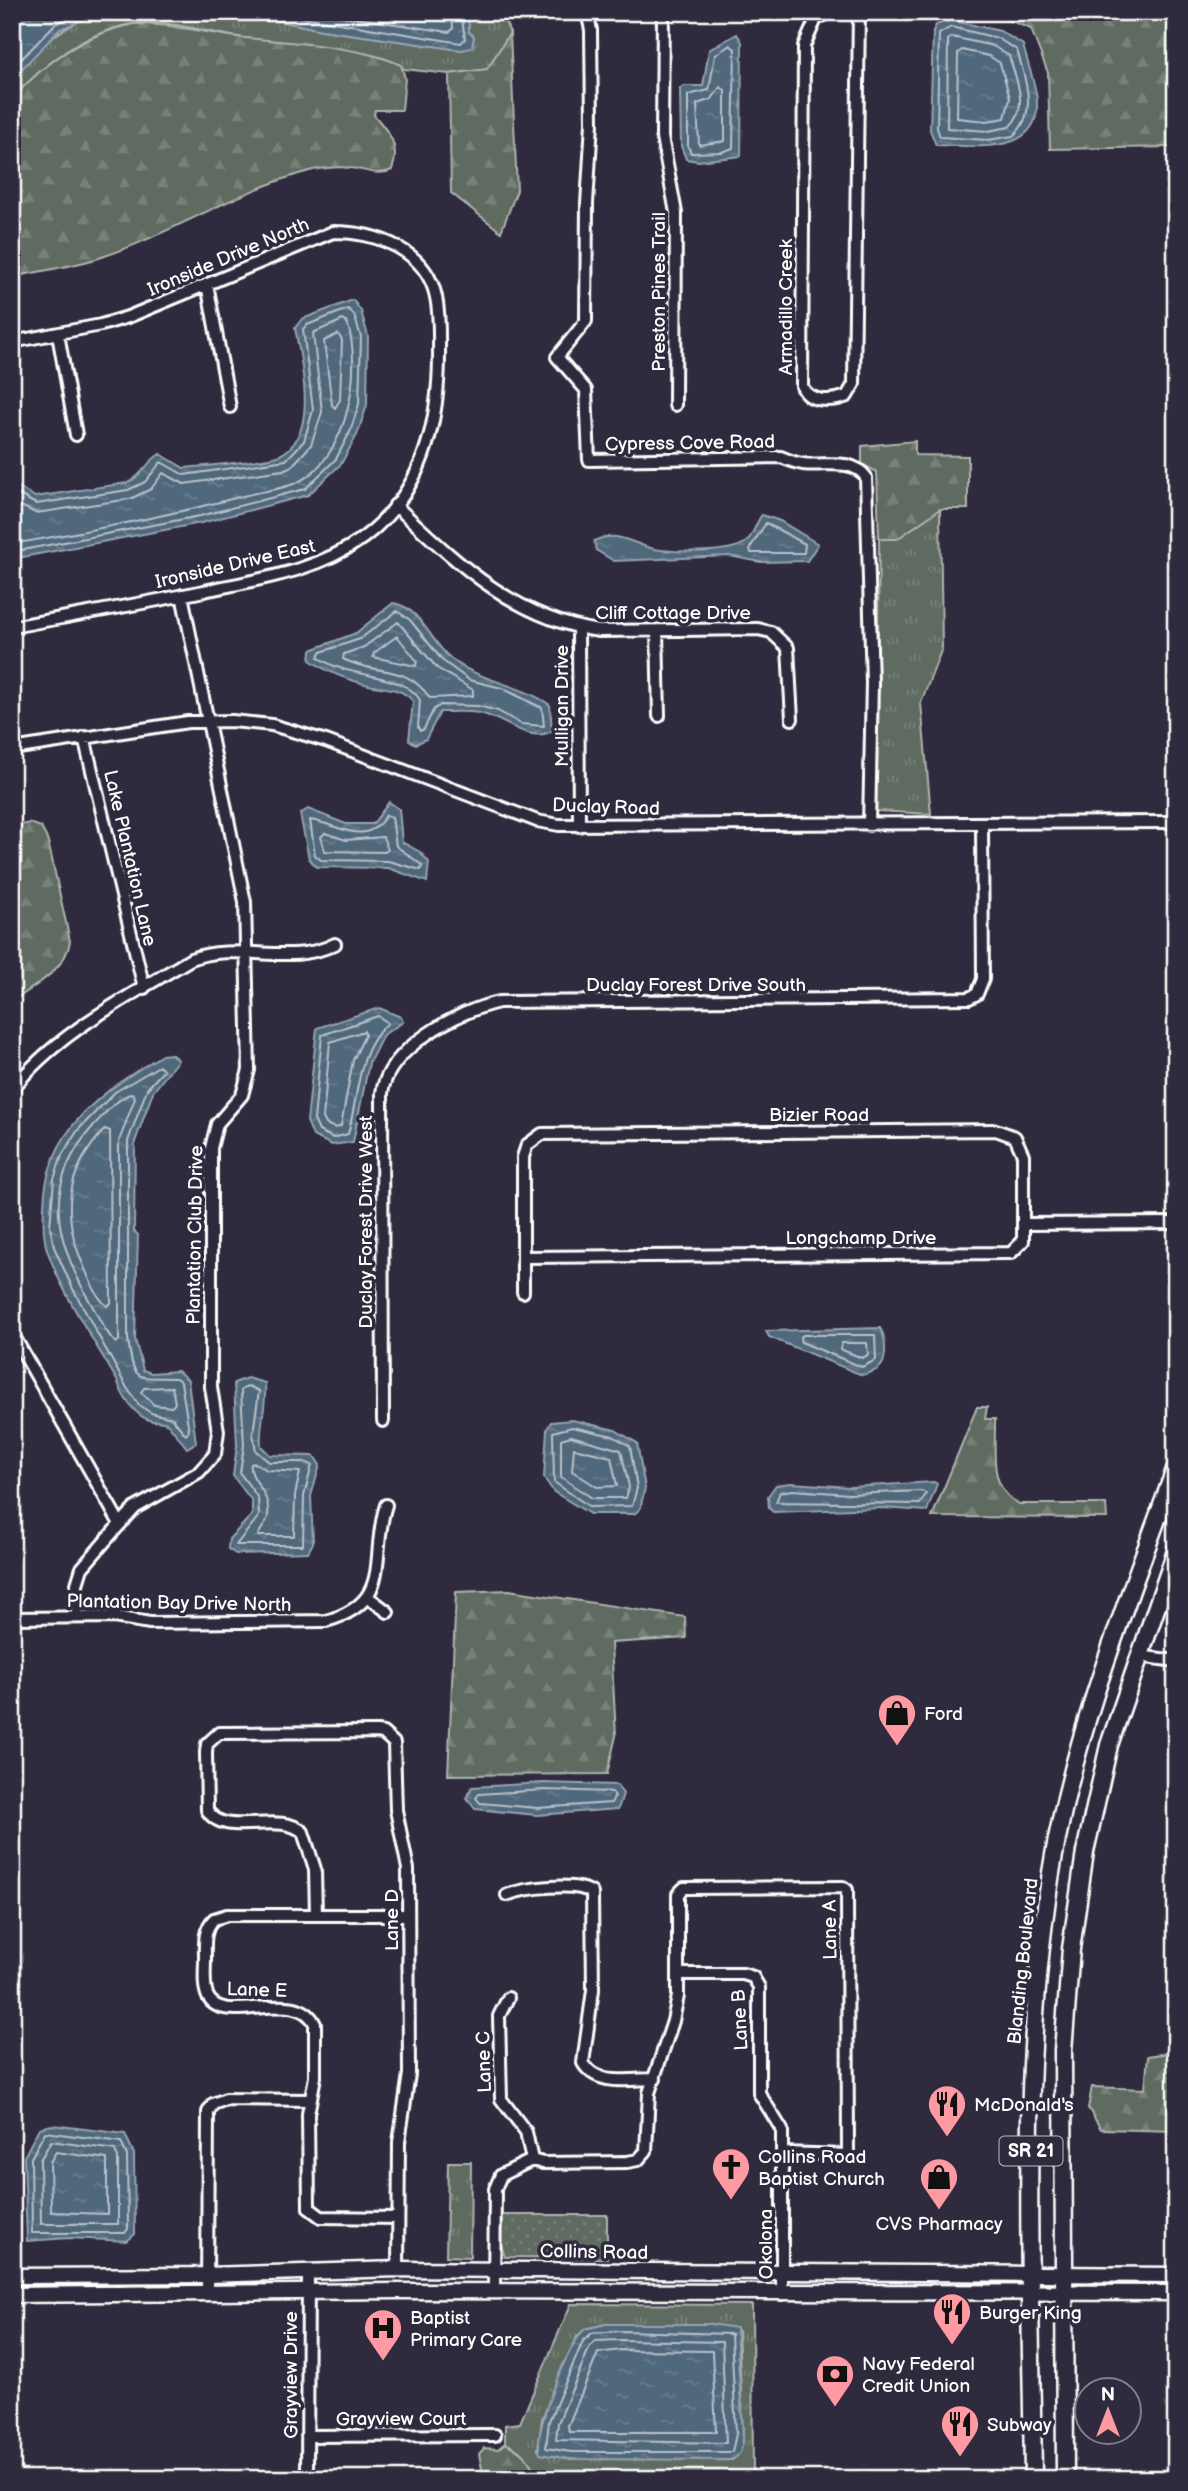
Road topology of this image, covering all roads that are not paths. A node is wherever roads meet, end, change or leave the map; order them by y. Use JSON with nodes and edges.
{"nodes":[{"id":1,"x":587,"y":12,"type":"edge"},
{"id":2,"x":663,"y":12,"type":"edge"},
{"id":3,"x":830,"y":12,"type":"edge"},
{"id":4,"x":859,"y":12,"type":"edge"},
{"id":5,"x":207,"y":284,"type":"junction"},
{"id":6,"x":435,"y":293,"type":"joint"},
{"id":7,"x":58,"y":334,"type":"junction"},
{"id":8,"x":12,"y":342,"type":"edge"},
{"id":9,"x":676,"y":405,"type":"dead end"},
{"id":10,"x":230,"y":407,"type":"dead end"},
{"id":11,"x":76,"y":435,"type":"dead end"},
{"id":12,"x":396,"y":505,"type":"junction"},
{"id":13,"x":182,"y":595,"type":"junction"},
{"id":14,"x":12,"y":628,"type":"edge"},
{"id":15,"x":578,"y":628,"type":"junction"},
{"id":16,"x":657,"y":631,"type":"junction"},
{"id":17,"x":659,"y":716,"type":"dead end"},
{"id":18,"x":792,"y":719,"type":"dead end"},
{"id":19,"x":207,"y":721,"type":"junction"},
{"id":20,"x":84,"y":737,"type":"junction"},
{"id":21,"x":12,"y":749,"type":"edge"},
{"id":22,"x":1176,"y":822,"type":"edge"},
{"id":23,"x":982,"y":824,"type":"junction"},
{"id":24,"x":869,"y":825,"type":"junction"},
{"id":25,"x":579,"y":826,"type":"junction"},
{"id":26,"x":335,"y":944,"type":"dead end"},
{"id":27,"x":248,"y":953,"type":"junction"},
{"id":28,"x":144,"y":988,"type":"junction"},
{"id":29,"x":422,"y":1039,"type":"joint"},
{"id":30,"x":12,"y":1090,"type":"edge"},
{"id":31,"x":1176,"y":1223,"type":"edge"},
{"id":32,"x":1024,"y":1224,"type":"junction"},
{"id":33,"x":524,"y":1257,"type":"junction"},
{"id":34,"x":523,"y":1292,"type":"dead end"},
{"id":35,"x":12,"y":1333,"type":"edge"},
{"id":36,"x":383,"y":1421,"type":"dead end"},
{"id":37,"x":1174,"y":1475,"type":"edge"},
{"id":38,"x":386,"y":1505,"type":"dead end"},
{"id":39,"x":120,"y":1524,"type":"junction"},
{"id":40,"x":1176,"y":1551,"type":"edge"},
{"id":41,"x":368,"y":1597,"type":"junction"},
{"id":42,"x":388,"y":1612,"type":"dead end"},
{"id":43,"x":78,"y":1617,"type":"junction"},
{"id":44,"x":12,"y":1618,"type":"edge"},
{"id":45,"x":1138,"y":1656,"type":"junction"},
{"id":46,"x":1176,"y":1661,"type":"edge"},
{"id":47,"x":1082,"y":1738,"type":"junction"},
{"id":48,"x":1109,"y":1745,"type":"junction"},
{"id":49,"x":507,"y":1895,"type":"dead end"},
{"id":50,"x":408,"y":1915,"type":"junction"},
{"id":51,"x":316,"y":1916,"type":"junction"},
{"id":52,"x":679,"y":1974,"type":"junction"},
{"id":53,"x":508,"y":1998,"type":"dead end"},
{"id":54,"x":1036,"y":2009,"type":"junction"},
{"id":55,"x":1065,"y":2009,"type":"junction"},
{"id":56,"x":655,"y":2079,"type":"junction"},
{"id":57,"x":309,"y":2100,"type":"junction"},
{"id":58,"x":782,"y":2153,"type":"junction"},
{"id":59,"x":531,"y":2160,"type":"junction"},
{"id":60,"x":398,"y":2218,"type":"junction"},
{"id":61,"x":398,"y":2269,"type":"junction"},
{"id":62,"x":494,"y":2269,"type":"junction"},
{"id":63,"x":308,"y":2271,"type":"junction"},
{"id":64,"x":783,"y":2273,"type":"junction"},
{"id":65,"x":207,"y":2274,"type":"junction"},
{"id":66,"x":1031,"y":2275,"type":"junction"},
{"id":67,"x":1065,"y":2275,"type":"junction"},
{"id":68,"x":1176,"y":2275,"type":"edge"},
{"id":69,"x":12,"y":2276,"type":"edge"},
{"id":70,"x":12,"y":2289,"type":"edge"},
{"id":71,"x":494,"y":2291,"type":"junction"},
{"id":72,"x":308,"y":2292,"type":"junction"},
{"id":73,"x":1176,"y":2293,"type":"edge"},
{"id":74,"x":207,"y":2294,"type":"junction"},
{"id":75,"x":782,"y":2294,"type":"junction"},
{"id":76,"x":1031,"y":2294,"type":"junction"},
{"id":77,"x":1066,"y":2294,"type":"junction"},
{"id":78,"x":12,"y":2295,"type":"edge"},
{"id":79,"x":32,"y":2295,"type":"junction"},
{"id":80,"x":495,"y":2435,"type":"dead end"},
{"id":81,"x":307,"y":2436,"type":"junction"},
{"id":82,"x":307,"y":2479,"type":"edge"},
{"id":83,"x":1033,"y":2479,"type":"edge"},
{"id":84,"x":1065,"y":2479,"type":"edge"}],
"edges":[{"from":1,"to":24,"type":"street","name":"Cypress Cove Road"},
{"from":2,"to":9,"type":"street","name":"Preston Pines Trail"},
{"from":3,"to":4,"type":"street","name":"Armadillo Creek"},
{"from":5,"to":6,"type":"street","name":"Ironside Drive North"},
{"from":5,"to":7,"type":"street","name":"Ironside Drive North"},
{"from":5,"to":10,"type":"street"},
{"from":6,"to":12,"type":"street","name":"Ironside Drive East"},
{"from":7,"to":8,"type":"street","name":"Ironside Drive North"},
{"from":7,"to":11,"type":"street"},
{"from":12,"to":13,"type":"street","name":"Ironside Drive East"},
{"from":12,"to":15,"type":"street","name":"Cliff Cottage Drive"},
{"from":13,"to":14,"type":"street","name":"Ironside Drive East"},
{"from":13,"to":19,"type":"street","name":"Plantation Club Drive"},
{"from":15,"to":16,"type":"street","name":"Cliff Cottage Drive"},
{"from":15,"to":25,"type":"street","name":"Mulligan Drive"},
{"from":16,"to":17,"type":"street"},
{"from":16,"to":18,"type":"street","name":"Cliff Cottage Drive"},
{"from":19,"to":20,"type":"street","name":"Duclay Road"},
{"from":19,"to":25,"type":"street","name":"Duclay Road"},
{"from":19,"to":27,"type":"street","name":"Plantation Club Drive"},
{"from":20,"to":21,"type":"street","name":"Duclay Road"},
{"from":20,"to":28,"type":"street","name":"Lake Plantation Lane"},
{"from":22,"to":23,"type":"street","name":"Duclay Road"},
{"from":23,"to":24,"type":"street","name":"Duclay Road"},
{"from":23,"to":29,"type":"street","name":"Duclay Forest Drive South"},
{"from":24,"to":25,"type":"street","name":"Duclay Road"},
{"from":26,"to":27,"type":"street"},
{"from":27,"to":28,"type":"street"},
{"from":27,"to":39,"type":"street","name":"Plantation Club Drive"},
{"from":28,"to":30,"type":"street"},
{"from":29,"to":36,"type":"street","name":"Duclay Forest Drive West"},
{"from":31,"to":32,"type":"street"},
{"from":32,"to":33,"type":"street","name":"Longchamp Drive"},
{"from":32,"to":33,"type":"street","name":"Bizier Road"},
{"from":33,"to":34,"type":"street"},
{"from":35,"to":39,"type":"street"},
{"from":37,"to":47,"type":"main road","name":"Blanding Boulevard","number":"SR 21"},
{"from":38,"to":41,"type":"street"},
{"from":39,"to":43,"type":"street","name":"Plantation Club Drive"},
{"from":40,"to":45,"type":"main road","number":"SR 21"},
{"from":41,"to":42,"type":"street"},
{"from":41,"to":43,"type":"street","name":"Plantation Bay Drive North"},
{"from":43,"to":44,"type":"street","name":"Plantation Bay Drive North"},
{"from":45,"to":46,"type":"street"},
{"from":45,"to":48,"type":"main road","number":"SR 21"},
{"from":47,"to":48,"type":"main road"},
{"from":47,"to":54,"type":"main road","name":"Blanding Boulevard","number":"SR 21"},
{"from":48,"to":55,"type":"main road","number":"SR 21"},
{"from":49,"to":56,"type":"street"},
{"from":50,"to":51,"type":"street"},
{"from":50,"to":51,"type":"street","name":"Lane D"},
{"from":50,"to":60,"type":"street","name":"Lane D"},
{"from":51,"to":57,"type":"street","name":"Lane E"},
{"from":52,"to":56,"type":"street"},
{"from":52,"to":58,"type":"street","name":"Lane B"},
{"from":52,"to":58,"type":"street","name":"Lane A"},
{"from":53,"to":59,"type":"street","name":"Lane C"},
{"from":54,"to":55,"type":"main road"},
{"from":54,"to":66,"type":"main road","name":"Blanding Boulevard","number":"SR 21"},
{"from":55,"to":67,"type":"main road","number":"SR 21"},
{"from":56,"to":59,"type":"street"},
{"from":57,"to":60,"type":"street"},
{"from":57,"to":65,"type":"street"},
{"from":58,"to":64,"type":"street","name":"Okolona"},
{"from":59,"to":62,"type":"street"},
{"from":60,"to":61,"type":"street","name":"Lane D"},
{"from":61,"to":62,"type":"main road","name":"Collins Road"},
{"from":61,"to":63,"type":"main road","name":"Collins Road"},
{"from":62,"to":64,"type":"main road","name":"Collins Road"},
{"from":62,"to":71,"type":"street"},
{"from":63,"to":65,"type":"main road","name":"Collins Road"},
{"from":63,"to":72,"type":"street","name":"Grayview Drive"},
{"from":64,"to":66,"type":"main road","name":"Collins Road"},
{"from":64,"to":75,"type":"street","name":"Okolona"},
{"from":65,"to":69,"type":"main road","name":"Collins Road"},
{"from":65,"to":74,"type":"street"},
{"from":66,"to":67,"type":"main road","name":"Collins Road"},
{"from":66,"to":76,"type":"main road","name":"Blanding Boulevard","number":"SR 21"},
{"from":67,"to":68,"type":"main road","name":"Collins Road"},
{"from":67,"to":77,"type":"main road","number":"SR 21"},
{"from":70,"to":79,"type":"main road"},
{"from":71,"to":72,"type":"main road"},
{"from":71,"to":75,"type":"main road"},
{"from":72,"to":74,"type":"main road"},
{"from":72,"to":81,"type":"street","name":"Grayview Drive"},
{"from":73,"to":77,"type":"main road"},
{"from":74,"to":79,"type":"main road"},
{"from":75,"to":76,"type":"main road"},
{"from":76,"to":77,"type":"main road"},
{"from":76,"to":83,"type":"main road","name":"Blanding Boulevard","number":"SR 21"},
{"from":77,"to":84,"type":"main road","number":"SR 21"},
{"from":78,"to":79,"type":"main road"},
{"from":80,"to":81,"type":"street","name":"Grayview Court"},
{"from":81,"to":82,"type":"street","name":"Grayview Drive"}]}
